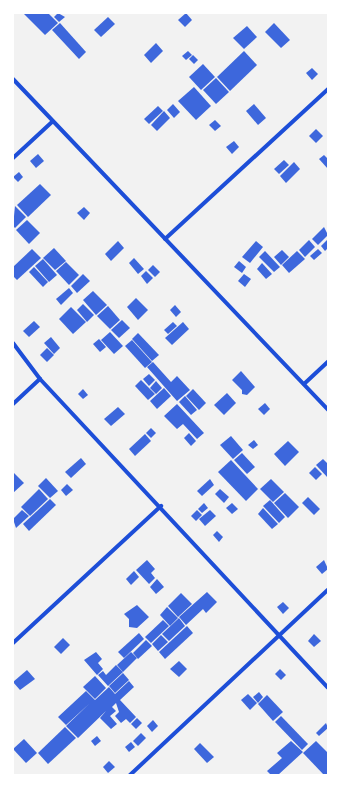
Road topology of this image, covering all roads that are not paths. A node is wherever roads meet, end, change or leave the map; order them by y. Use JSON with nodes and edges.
{"nodes":[{"id":1,"x":13,"y":78,"type":"edge"},
{"id":2,"x":328,"y":89,"type":"edge"},
{"id":3,"x":52,"y":122,"type":"junction"},
{"id":4,"x":13,"y":158,"type":"edge"},
{"id":5,"x":165,"y":238,"type":"junction"},
{"id":6,"x":13,"y":344,"type":"edge"},
{"id":7,"x":328,"y":362,"type":"edge"},
{"id":8,"x":40,"y":379,"type":"junction"},
{"id":9,"x":304,"y":384,"type":"junction"},
{"id":10,"x":13,"y":404,"type":"edge"},
{"id":11,"x":328,"y":410,"type":"edge"},
{"id":12,"x":161,"y":506,"type":"junction"},
{"id":13,"x":328,"y":590,"type":"edge"},
{"id":14,"x":281,"y":635,"type":"junction"},
{"id":15,"x":13,"y":644,"type":"edge"},
{"id":16,"x":328,"y":688,"type":"edge"},
{"id":17,"x":130,"y":775,"type":"edge"}],
"edges":[{"from":1,"to":3,"type":"street"},
{"from":2,"to":5,"type":"street"},
{"from":3,"to":4,"type":"street"},
{"from":3,"to":5,"type":"street"},
{"from":5,"to":9,"type":"street"},
{"from":6,"to":8,"type":"street"},
{"from":7,"to":9,"type":"street"},
{"from":8,"to":10,"type":"street"},
{"from":8,"to":12,"type":"street"},
{"from":9,"to":11,"type":"street"},
{"from":12,"to":14,"type":"street"},
{"from":12,"to":15,"type":"street"},
{"from":13,"to":14,"type":"street"},
{"from":14,"to":16,"type":"street"},
{"from":14,"to":17,"type":"street"}]}
